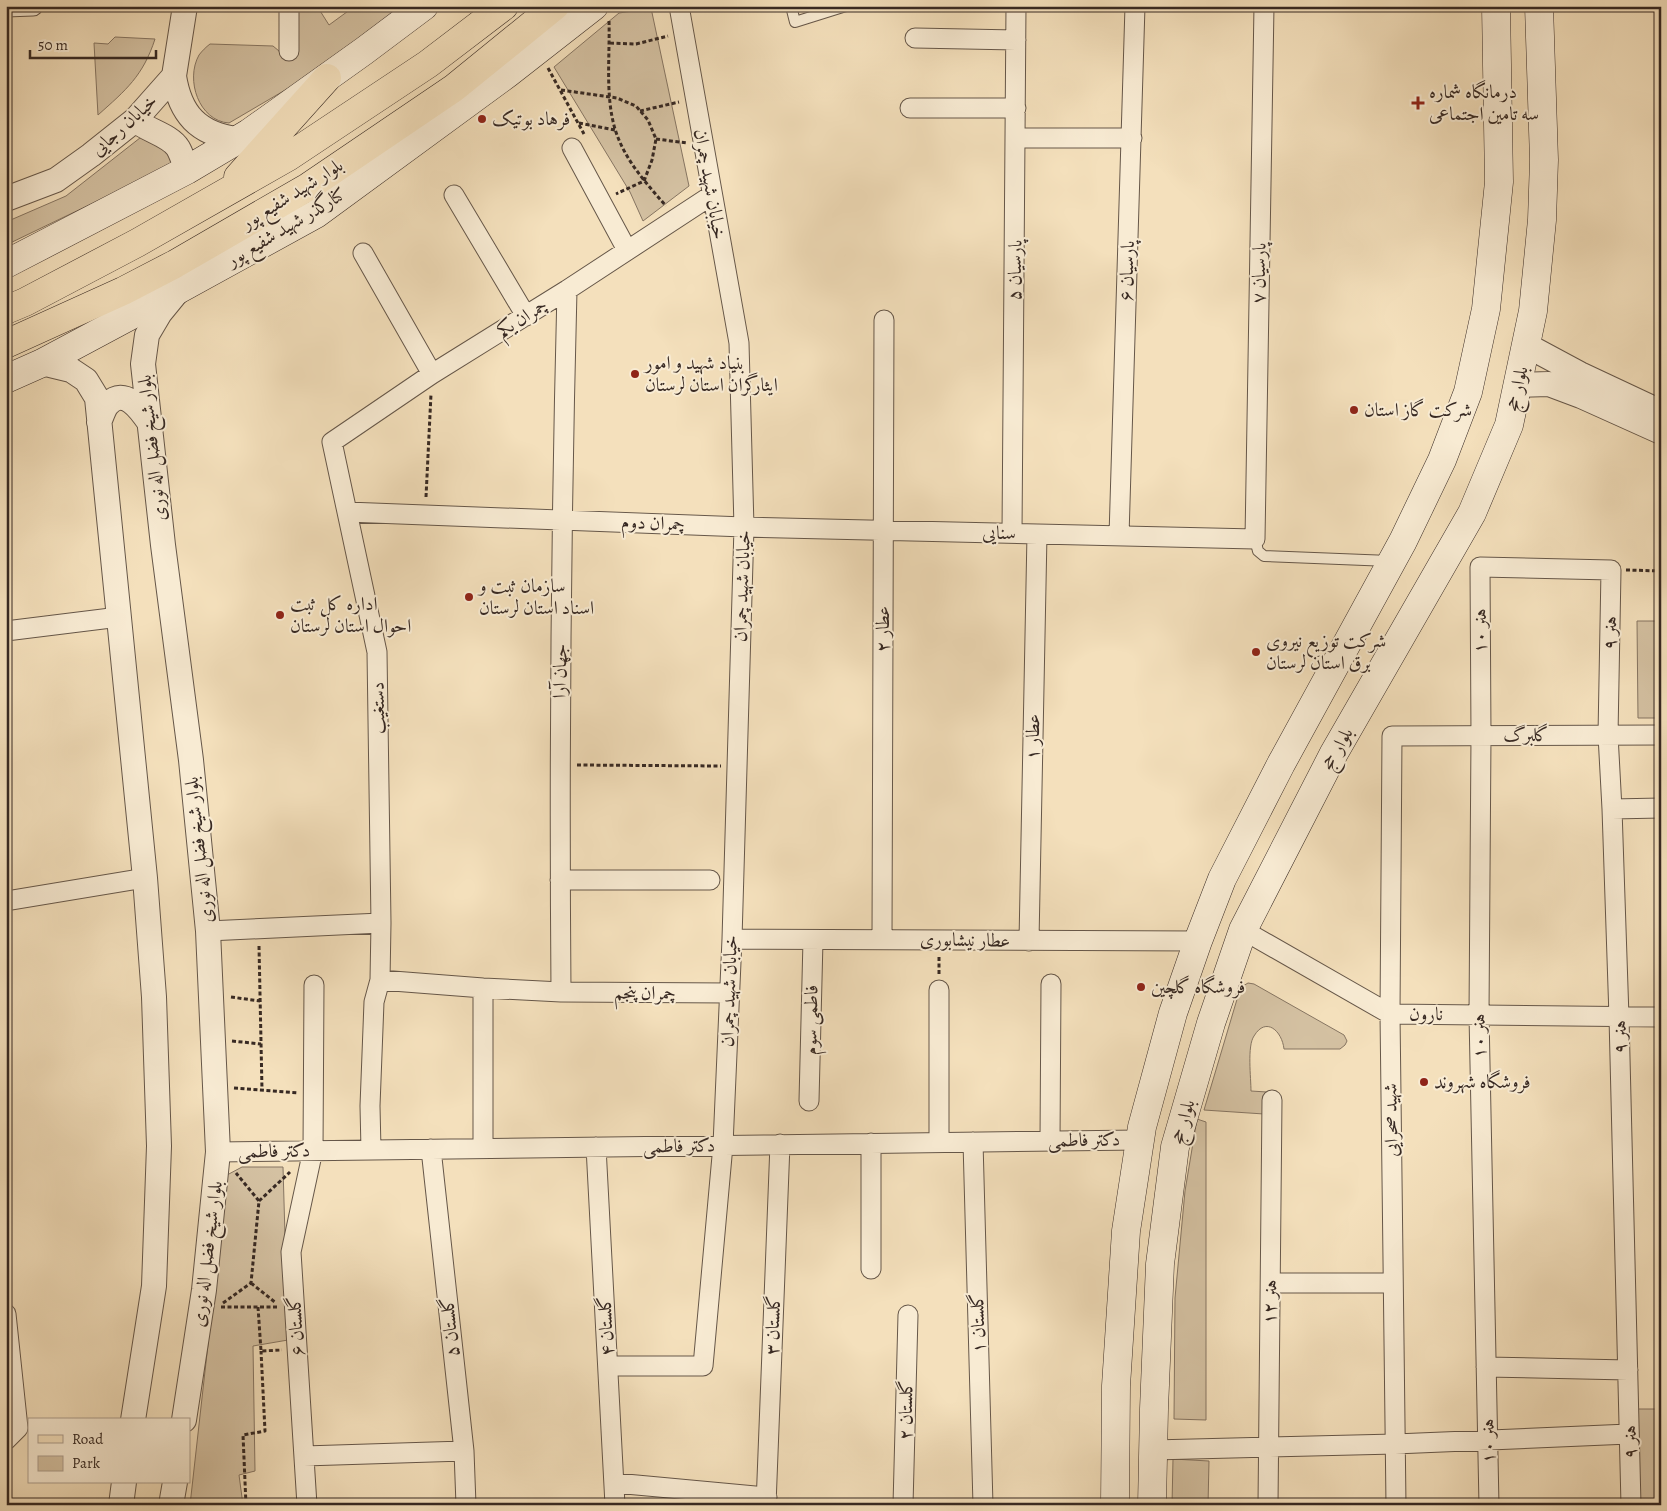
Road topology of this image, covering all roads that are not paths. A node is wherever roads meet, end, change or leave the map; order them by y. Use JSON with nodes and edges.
{"nodes":[{"id":1,"x":33,"y":6,"type":"edge"},
{"id":2,"x":185,"y":6,"type":"edge"},
{"id":3,"x":289,"y":6,"type":"edge"},
{"id":4,"x":424,"y":6,"type":"edge"},
{"id":5,"x":504,"y":6,"type":"edge"},
{"id":6,"x":555,"y":6,"type":"edge"},
{"id":7,"x":670,"y":6,"type":"edge"},
{"id":8,"x":679,"y":6,"type":"edge"},
{"id":9,"x":791,"y":6,"type":"edge"},
{"id":10,"x":846,"y":6,"type":"edge"},
{"id":11,"x":1016,"y":6,"type":"edge"},
{"id":12,"x":1136,"y":6,"type":"edge"},
{"id":13,"x":1264,"y":6,"type":"edge"},
{"id":14,"x":1496,"y":6,"type":"edge"},
{"id":15,"x":1539,"y":6,"type":"edge"},
{"id":16,"x":6,"y":7,"type":"edge"},
{"id":17,"x":602,"y":11,"type":"edge"},
{"id":18,"x":683,"y":33,"type":"junction"},
{"id":19,"x":915,"y":38,"type":"dead end"},
{"id":20,"x":1016,"y":40,"type":"junction"},
{"id":21,"x":289,"y":51,"type":"dead end"},
{"id":22,"x":174,"y":76,"type":"junction"},
{"id":23,"x":327,"y":78,"type":"junction"},
{"id":24,"x":910,"y":108,"type":"dead end"},
{"id":25,"x":1016,"y":108,"type":"junction"},
{"id":26,"x":135,"y":120,"type":"junction"},
{"id":27,"x":1016,"y":138,"type":"junction"},
{"id":28,"x":1132,"y":138,"type":"junction"},
{"id":29,"x":237,"y":139,"type":"junction"},
{"id":30,"x":572,"y":148,"type":"dead end"},
{"id":31,"x":187,"y":170,"type":"junction"},
{"id":32,"x":222,"y":194,"type":"junction"},
{"id":33,"x":712,"y":194,"type":"junction"},
{"id":34,"x":454,"y":195,"type":"dead end"},
{"id":35,"x":6,"y":199,"type":"edge"},
{"id":36,"x":627,"y":250,"type":"junction"},
{"id":37,"x":363,"y":253,"type":"dead end"},
{"id":38,"x":6,"y":264,"type":"edge"},
{"id":39,"x":567,"y":290,"type":"junction"},
{"id":40,"x":178,"y":291,"type":"junction"},
{"id":41,"x":6,"y":310,"type":"edge"},
{"id":42,"x":526,"y":316,"type":"junction"},
{"id":43,"x":884,"y":320,"type":"dead end"},
{"id":44,"x":6,"y":344,"type":"edge"},
{"id":45,"x":1526,"y":345,"type":"junction"},
{"id":46,"x":42,"y":363,"type":"junction"},
{"id":47,"x":432,"y":374,"type":"junction"},
{"id":48,"x":6,"y":379,"type":"edge"},
{"id":49,"x":1518,"y":386,"type":"junction"},
{"id":50,"x":1661,"y":412,"type":"edge"},
{"id":51,"x":99,"y":422,"type":"junction"},
{"id":52,"x":150,"y":425,"type":"junction"},
{"id":53,"x":1661,"y":432,"type":"edge"},
{"id":54,"x":332,"y":442,"type":"joint"},
{"id":55,"x":347,"y":512,"type":"junction"},
{"id":56,"x":561,"y":520,"type":"junction"},
{"id":57,"x":744,"y":527,"type":"junction"},
{"id":58,"x":883,"y":531,"type":"junction"},
{"id":59,"x":1012,"y":533,"type":"junction"},
{"id":60,"x":1037,"y":534,"type":"junction"},
{"id":61,"x":1119,"y":536,"type":"junction"},
{"id":62,"x":1255,"y":539,"type":"junction"},
{"id":63,"x":1392,"y":561,"type":"junction"},
{"id":64,"x":1480,"y":567,"type":"joint"},
{"id":65,"x":119,"y":617,"type":"junction"},
{"id":66,"x":1357,"y":626,"type":"junction"},
{"id":67,"x":6,"y":632,"type":"edge"},
{"id":68,"x":1395,"y":646,"type":"junction"},
{"id":69,"x":1320,"y":692,"type":"junction"},
{"id":70,"x":1358,"y":711,"type":"junction"},
{"id":71,"x":1608,"y":735,"type":"junction"},
{"id":72,"x":1661,"y":735,"type":"edge"},
{"id":73,"x":1392,"y":736,"type":"joint"},
{"id":74,"x":1481,"y":736,"type":"junction"},
{"id":75,"x":1661,"y":808,"type":"edge"},
{"id":76,"x":1612,"y":809,"type":"junction"},
{"id":77,"x":145,"y":878,"type":"junction"},
{"id":78,"x":560,"y":880,"type":"junction"},
{"id":79,"x":710,"y":880,"type":"dead end"},
{"id":80,"x":6,"y":902,"type":"edge"},
{"id":81,"x":381,"y":923,"type":"junction"},
{"id":82,"x":1243,"y":930,"type":"junction"},
{"id":83,"x":208,"y":931,"type":"junction"},
{"id":84,"x":732,"y":939,"type":"junction"},
{"id":85,"x":882,"y":939,"type":"junction"},
{"id":86,"x":813,"y":940,"type":"junction"},
{"id":87,"x":1029,"y":940,"type":"junction"},
{"id":88,"x":1198,"y":941,"type":"junction"},
{"id":89,"x":380,"y":980,"type":"junction"},
{"id":90,"x":1052,"y":984,"type":"dead end"},
{"id":91,"x":314,"y":985,"type":"dead end"},
{"id":92,"x":483,"y":988,"type":"junction"},
{"id":93,"x":938,"y":990,"type":"road end"},
{"id":94,"x":561,"y":992,"type":"junction"},
{"id":95,"x":729,"y":994,"type":"junction"},
{"id":96,"x":1390,"y":1014,"type":"junction"},
{"id":97,"x":1479,"y":1015,"type":"junction"},
{"id":98,"x":1619,"y":1017,"type":"junction"},
{"id":99,"x":1661,"y":1017,"type":"edge"},
{"id":100,"x":1272,"y":1100,"type":"dead end"},
{"id":101,"x":809,"y":1101,"type":"dead end"},
{"id":102,"x":1139,"y":1140,"type":"junction"},
{"id":103,"x":1050,"y":1141,"type":"junction"},
{"id":104,"x":939,"y":1142,"type":"junction"},
{"id":105,"x":973,"y":1142,"type":"junction"},
{"id":106,"x":871,"y":1143,"type":"junction"},
{"id":107,"x":780,"y":1144,"type":"junction"},
{"id":108,"x":724,"y":1145,"type":"junction"},
{"id":109,"x":596,"y":1147,"type":"junction"},
{"id":110,"x":483,"y":1148,"type":"junction"},
{"id":111,"x":431,"y":1149,"type":"junction"},
{"id":112,"x":313,"y":1150,"type":"junction"},
{"id":113,"x":371,"y":1150,"type":"junction"},
{"id":114,"x":218,"y":1152,"type":"junction"},
{"id":115,"x":871,"y":1269,"type":"dead end"},
{"id":116,"x":1271,"y":1283,"type":"junction"},
{"id":117,"x":1393,"y":1283,"type":"junction"},
{"id":118,"x":6,"y":1314,"type":"edge"},
{"id":119,"x":908,"y":1315,"type":"dead end"},
{"id":120,"x":608,"y":1366,"type":"junction"},
{"id":121,"x":1486,"y":1367,"type":"junction"},
{"id":122,"x":1628,"y":1370,"type":"junction"},
{"id":123,"x":133,"y":1418,"type":"edge"},
{"id":124,"x":184,"y":1418,"type":"edge"},
{"id":125,"x":12,"y":1434,"type":"edge"},
{"id":126,"x":1629,"y":1434,"type":"junction"},
{"id":127,"x":1488,"y":1439,"type":"junction"},
{"id":128,"x":1395,"y":1444,"type":"junction"},
{"id":129,"x":1268,"y":1447,"type":"junction"},
{"id":130,"x":1153,"y":1450,"type":"junction"},
{"id":131,"x":464,"y":1451,"type":"junction"},
{"id":132,"x":304,"y":1456,"type":"junction"},
{"id":133,"x":124,"y":1484,"type":"edge"},
{"id":134,"x":175,"y":1484,"type":"edge"},
{"id":135,"x":615,"y":1484,"type":"junction"},
{"id":136,"x":767,"y":1501,"type":"edge"},
{"id":137,"x":121,"y":1505,"type":"edge"},
{"id":138,"x":171,"y":1505,"type":"edge"},
{"id":139,"x":307,"y":1505,"type":"edge"},
{"id":140,"x":466,"y":1505,"type":"edge"},
{"id":141,"x":615,"y":1505,"type":"edge"},
{"id":142,"x":904,"y":1505,"type":"edge"},
{"id":143,"x":984,"y":1505,"type":"edge"},
{"id":144,"x":1115,"y":1505,"type":"edge"},
{"id":145,"x":1152,"y":1505,"type":"edge"},
{"id":146,"x":1268,"y":1505,"type":"edge"},
{"id":147,"x":1396,"y":1505,"type":"edge"},
{"id":148,"x":1489,"y":1505,"type":"edge"},
{"id":149,"x":1631,"y":1505,"type":"edge"}],
"edges":[{"from":1,"to":16,"type":"street"},
{"from":2,"to":22,"type":"street"},
{"from":3,"to":21,"type":"street"},
{"from":4,"to":23,"type":"main road"},
{"from":5,"to":32,"type":"main road","name":"بلوار شهید شفیع پور"},
{"from":6,"to":44,"type":"main road","name":"بلوار شهید شفیع پور"},
{"from":7,"to":18,"type":"street"},
{"from":8,"to":18,"type":"street"},
{"from":9,"to":10,"type":"lane"},
{"from":11,"to":20,"type":"street","name":"پارسیان ۵"},
{"from":12,"to":28,"type":"street","name":"پارسیان ۶"},
{"from":13,"to":62,"type":"street","name":"پارسیان ۷"},
{"from":14,"to":63,"type":"main road","name":"بلوار حج"},
{"from":15,"to":45,"type":"main road","name":"بلوار حج"},
{"from":17,"to":40,"type":"main road","name":"کنارگذر شهید شفیع پور"},
{"from":18,"to":33,"type":"street","name":"خیابان شهید چمران"},
{"from":19,"to":20,"type":"street"},
{"from":20,"to":25,"type":"street","name":"پارسیان ۵"},
{"from":22,"to":26,"type":"street","name":"خیابان رجایی"},
{"from":22,"to":29,"type":"street"},
{"from":23,"to":29,"type":"main road"},
{"from":23,"to":32,"type":"main road"},
{"from":24,"to":25,"type":"street"},
{"from":25,"to":27,"type":"street","name":"پارسیان ۵"},
{"from":26,"to":31,"type":"street"},
{"from":26,"to":35,"type":"street","name":"خیابان رجایی"},
{"from":27,"to":28,"type":"street"},
{"from":27,"to":59,"type":"street","name":"پارسیان ۵"},
{"from":28,"to":61,"type":"street","name":"پارسیان ۶"},
{"from":29,"to":31,"type":"main road"},
{"from":30,"to":36,"type":"street"},
{"from":31,"to":38,"type":"main road"},
{"from":32,"to":41,"type":"main road","name":"بلوار شهید شفیع پور"},
{"from":33,"to":36,"type":"street","name":"چمران یکم"},
{"from":33,"to":57,"type":"street","name":"خیابان شهید چمران"},
{"from":34,"to":42,"type":"street"},
{"from":36,"to":39,"type":"street","name":"چمران یکم"},
{"from":37,"to":47,"type":"street"},
{"from":39,"to":42,"type":"street","name":"چمران یکم"},
{"from":39,"to":56,"type":"street","name":"جهان آرا"},
{"from":40,"to":46,"type":"main road","name":"کنارگذر شهید شفیع پور"},
{"from":40,"to":52,"type":"street","name":"بلوار شیخ فضل اله نوری"},
{"from":42,"to":47,"type":"street","name":"چمران یکم"},
{"from":43,"to":58,"type":"street","name":"عطار ۲"},
{"from":45,"to":49,"type":"main road","name":"بلوار حج"},
{"from":45,"to":50,"type":"street"},
{"from":46,"to":48,"type":"main road","name":"کنارگذر شهید شفیع پور"},
{"from":46,"to":51,"type":"street"},
{"from":47,"to":54,"type":"street","name":"چمران یکم"},
{"from":49,"to":53,"type":"street"},
{"from":49,"to":68,"type":"main road","name":"بلوار حج"},
{"from":51,"to":52,"type":"street"},
{"from":51,"to":65,"type":"street"},
{"from":52,"to":83,"type":"street","name":"بلوار شیخ فضل اله نوری"},
{"from":54,"to":55,"type":"street","name":"دستغیب"},
{"from":55,"to":56,"type":"street","name":"چمران دوم"},
{"from":55,"to":81,"type":"street","name":"دستغیب"},
{"from":56,"to":57,"type":"street","name":"چمران دوم"},
{"from":56,"to":78,"type":"street","name":"جهان آرا"},
{"from":57,"to":58,"type":"street","name":"سنایی"},
{"from":57,"to":84,"type":"street","name":"خیابان شهید چمران"},
{"from":58,"to":59,"type":"street","name":"سنایی"},
{"from":58,"to":85,"type":"street","name":"عطار ۲"},
{"from":59,"to":60,"type":"street","name":"سنایی"},
{"from":60,"to":61,"type":"street","name":"سنایی"},
{"from":60,"to":87,"type":"street","name":"عطار ۱"},
{"from":61,"to":62,"type":"street","name":"سنایی"},
{"from":62,"to":63,"type":"lane"},
{"from":63,"to":66,"type":"main road","name":"بلوار حج"},
{"from":64,"to":71,"type":"street","name":"هنر ۹"},
{"from":64,"to":74,"type":"street","name":"هنر ۱۰"},
{"from":65,"to":67,"type":"street"},
{"from":65,"to":77,"type":"street"},
{"from":66,"to":68,"type":"main road"},
{"from":66,"to":69,"type":"main road","name":"بلوار حج"},
{"from":68,"to":70,"type":"main road","name":"بلوار حج"},
{"from":69,"to":70,"type":"main road"},
{"from":69,"to":88,"type":"main road","name":"بلوار حج"},
{"from":70,"to":82,"type":"main road","name":"بلوار حج"},
{"from":71,"to":72,"type":"street","name":"گلبرگ"},
{"from":71,"to":74,"type":"street","name":"گلبرگ"},
{"from":71,"to":76,"type":"street","name":"هنر ۹"},
{"from":73,"to":74,"type":"street","name":"گلبرگ"},
{"from":73,"to":96,"type":"street","name":"شهید صحرایی"},
{"from":74,"to":97,"type":"street","name":"هنر ۱۰"},
{"from":75,"to":76,"type":"street"},
{"from":76,"to":98,"type":"street","name":"هنر ۹"},
{"from":77,"to":80,"type":"street"},
{"from":77,"to":123,"type":"street"},
{"from":78,"to":79,"type":"street"},
{"from":78,"to":94,"type":"street","name":"جهان آرا"},
{"from":81,"to":83,"type":"street"},
{"from":81,"to":89,"type":"street","name":"دستغیب"},
{"from":82,"to":96,"type":"street","name":"نارون"},
{"from":82,"to":130,"type":"main road","name":"بلوار حج"},
{"from":83,"to":114,"type":"street","name":"بلوار شیخ فضل اله نوری"},
{"from":84,"to":86,"type":"street","name":"عطار نیشابوری"},
{"from":84,"to":95,"type":"street","name":"خیابان شهید چمران"},
{"from":85,"to":86,"type":"street","name":"عطار نیشابوری"},
{"from":85,"to":87,"type":"street","name":"عطار نیشابوری"},
{"from":86,"to":101,"type":"street","name":"فاطمی سوم"},
{"from":87,"to":88,"type":"street","name":"عطار نیشابوری"},
{"from":88,"to":102,"type":"main road","name":"بلوار حج"},
{"from":89,"to":92,"type":"street","name":"چمران پنجم"},
{"from":89,"to":113,"type":"street","name":"دستغیب"},
{"from":90,"to":103,"type":"street"},
{"from":91,"to":112,"type":"street","name":"گلستان ۶"},
{"from":92,"to":94,"type":"street","name":"چمران پنجم"},
{"from":92,"to":110,"type":"street"},
{"from":93,"to":104,"type":"street"},
{"from":94,"to":95,"type":"street","name":"چمران پنجم"},
{"from":95,"to":108,"type":"street","name":"خیابان شهید چمران"},
{"from":96,"to":97,"type":"street","name":"نارون"},
{"from":96,"to":117,"type":"street","name":"شهید صحرایی"},
{"from":97,"to":98,"type":"street","name":"نارون"},
{"from":97,"to":121,"type":"street","name":"هنر ۱۰"},
{"from":98,"to":99,"type":"street","name":"نارون"},
{"from":98,"to":122,"type":"street","name":"هنر ۹"},
{"from":100,"to":116,"type":"street","name":"هنر ۱۲"},
{"from":102,"to":103,"type":"street","name":"دکتر فاطمی"},
{"from":102,"to":144,"type":"main road","name":"بلوار حج"},
{"from":103,"to":105,"type":"street","name":"دکتر فاطمی"},
{"from":104,"to":105,"type":"street","name":"دکتر فاطمی"},
{"from":104,"to":106,"type":"street","name":"دکتر فاطمی"},
{"from":105,"to":143,"type":"street","name":"گلستان ۱"},
{"from":106,"to":107,"type":"street","name":"دکتر فاطمی"},
{"from":106,"to":115,"type":"street"},
{"from":107,"to":108,"type":"street","name":"دکتر فاطمی"},
{"from":107,"to":136,"type":"street","name":"گلستان ۳"},
{"from":108,"to":109,"type":"street","name":"دکتر فاطمی"},
{"from":108,"to":120,"type":"street","name":"خیابان شهید چمران"},
{"from":109,"to":110,"type":"street","name":"دکتر فاطمی"},
{"from":109,"to":120,"type":"street","name":"گلستان ۴"},
{"from":110,"to":111,"type":"street","name":"دکتر فاطمی"},
{"from":111,"to":113,"type":"street","name":"دکتر فاطمی"},
{"from":111,"to":131,"type":"street","name":"گلستان ۵"},
{"from":112,"to":113,"type":"street","name":"دکتر فاطمی"},
{"from":112,"to":114,"type":"street","name":"دکتر فاطمی"},
{"from":112,"to":132,"type":"street","name":"گلستان ۶"},
{"from":114,"to":124,"type":"street","name":"بلوار شیخ فضل اله نوری"},
{"from":116,"to":117,"type":"street"},
{"from":116,"to":129,"type":"street","name":"هنر ۱۲"},
{"from":117,"to":128,"type":"street","name":"شهید صحرایی"},
{"from":118,"to":125,"type":"street"},
{"from":119,"to":142,"type":"street","name":"گلستان ۲"},
{"from":120,"to":135,"type":"street","name":"گلستان ۴"},
{"from":121,"to":122,"type":"street"},
{"from":121,"to":127,"type":"street","name":"هنر ۱۰"},
{"from":122,"to":126,"type":"street","name":"هنر ۹"},
{"from":126,"to":127,"type":"street"},
{"from":126,"to":149,"type":"street","name":"هنر ۹"},
{"from":127,"to":128,"type":"street"},
{"from":127,"to":148,"type":"street","name":"هنر ۱۰"},
{"from":128,"to":129,"type":"street"},
{"from":128,"to":147,"type":"street","name":"شهید صحرایی"},
{"from":129,"to":130,"type":"street"},
{"from":129,"to":146,"type":"street","name":"هنر ۱۲"},
{"from":130,"to":145,"type":"main road","name":"بلوار حج"},
{"from":131,"to":132,"type":"street"},
{"from":131,"to":140,"type":"street","name":"گلستان ۵"},
{"from":132,"to":139,"type":"street","name":"گلستان ۶"},
{"from":133,"to":137,"type":"street"},
{"from":134,"to":138,"type":"street"},
{"from":135,"to":136,"type":"street"},
{"from":135,"to":141,"type":"street","name":"گلستان ۴"}]}
